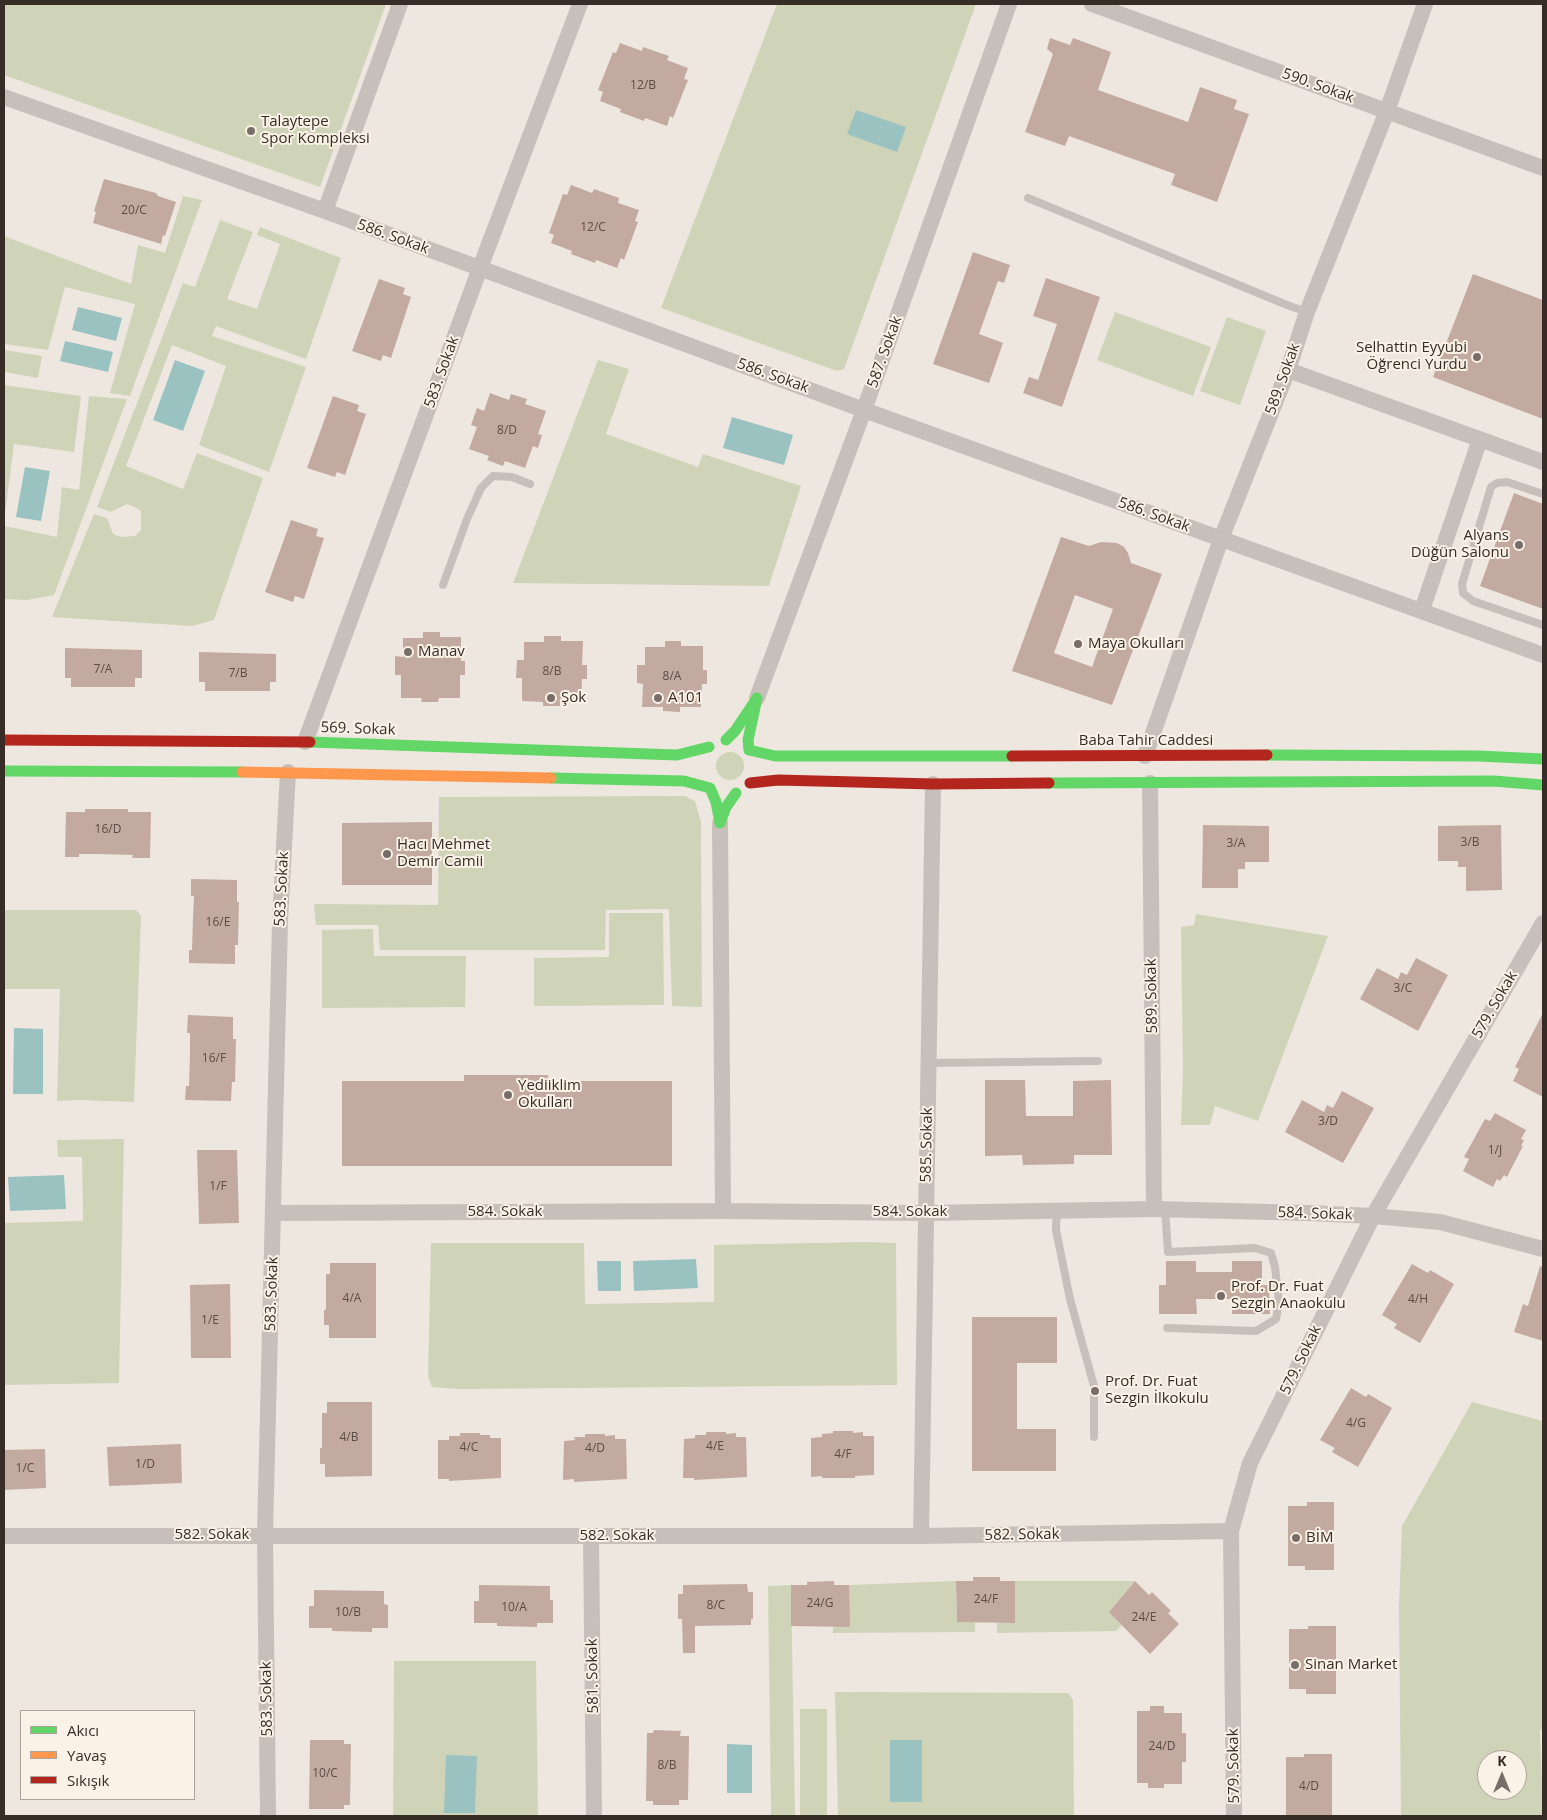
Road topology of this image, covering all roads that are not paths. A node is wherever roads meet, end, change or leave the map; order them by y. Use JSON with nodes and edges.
{"nodes":[{"id":1,"x":400,"y":4,"type":"edge"},
{"id":2,"x":580,"y":4,"type":"edge"},
{"id":3,"x":1009,"y":4,"type":"edge"},
{"id":4,"x":1092,"y":4,"type":"edge"},
{"id":5,"x":1425,"y":4,"type":"edge"},
{"id":6,"x":4,"y":96,"type":"edge"},
{"id":7,"x":1387,"y":111,"type":"junction"},
{"id":8,"x":1543,"y":168,"type":"edge"},
{"id":9,"x":1028,"y":198,"type":"dead end"},
{"id":10,"x":325,"y":212,"type":"junction"},
{"id":11,"x":480,"y":268,"type":"junction"},
{"id":12,"x":1307,"y":312,"type":"junction"},
{"id":13,"x":1288,"y":370,"type":"junction"},
{"id":14,"x":864,"y":410,"type":"junction"},
{"id":15,"x":1480,"y":439,"type":"junction"},
{"id":16,"x":1543,"y":462,"type":"edge"},
{"id":17,"x":530,"y":484,"type":"dead end"},
{"id":18,"x":1543,"y":494,"type":"edge"},
{"id":19,"x":1220,"y":539,"type":"junction"},
{"id":20,"x":443,"y":585,"type":"dead end"},
{"id":21,"x":1422,"y":610,"type":"junction"},
{"id":22,"x":1543,"y":625,"type":"edge"},
{"id":23,"x":1543,"y":655,"type":"edge"},
{"id":24,"x":758,"y":698,"type":"junction"},
{"id":25,"x":4,"y":740,"type":"edge"},
{"id":26,"x":726,"y":740,"type":"junction"},
{"id":27,"x":305,"y":742,"type":"junction"},
{"id":28,"x":709,"y":747,"type":"junction"},
{"id":29,"x":749,"y":750,"type":"junction"},
{"id":30,"x":1145,"y":756,"type":"junction"},
{"id":31,"x":1543,"y":759,"type":"edge"},
{"id":32,"x":4,"y":771,"type":"edge"},
{"id":33,"x":288,"y":772,"type":"junction"},
{"id":34,"x":753,"y":775,"type":"junction"},
{"id":35,"x":1150,"y":783,"type":"junction"},
{"id":36,"x":932,"y":784,"type":"junction"},
{"id":37,"x":1543,"y":785,"type":"edge"},
{"id":38,"x":710,"y":788,"type":"junction"},
{"id":39,"x":736,"y":793,"type":"junction"},
{"id":40,"x":720,"y":823,"type":"junction"},
{"id":41,"x":1543,"y":923,"type":"edge"},
{"id":42,"x":1098,"y":1061,"type":"dead end"},
{"id":43,"x":928,"y":1063,"type":"junction"},
{"id":44,"x":1160,"y":1209,"type":"junction"},
{"id":45,"x":1057,"y":1210,"type":"junction"},
{"id":46,"x":723,"y":1211,"type":"junction"},
{"id":47,"x":274,"y":1213,"type":"junction"},
{"id":48,"x":926,"y":1213,"type":"junction"},
{"id":49,"x":1373,"y":1216,"type":"junction"},
{"id":50,"x":1543,"y":1249,"type":"edge"},
{"id":51,"x":1167,"y":1328,"type":"dead end"},
{"id":52,"x":1094,"y":1437,"type":"dead end"},
{"id":53,"x":1231,"y":1530,"type":"junction"},
{"id":54,"x":265,"y":1535,"type":"junction"},
{"id":55,"x":4,"y":1536,"type":"edge"},
{"id":56,"x":591,"y":1536,"type":"junction"},
{"id":57,"x":921,"y":1536,"type":"junction"},
{"id":58,"x":268,"y":1816,"type":"edge"},
{"id":59,"x":594,"y":1816,"type":"edge"},
{"id":60,"x":1234,"y":1816,"type":"edge"}],
"edges":[{"from":1,"to":10,"type":"street"},
{"from":2,"to":11,"type":"street","name":"583. Sokak"},
{"from":3,"to":14,"type":"street","name":"587. Sokak"},
{"from":4,"to":7,"type":"street","name":"590. Sokak"},
{"from":5,"to":7,"type":"street","name":"589. Sokak"},
{"from":6,"to":10,"type":"street","name":"586. Sokak"},
{"from":7,"to":8,"type":"street","name":"590. Sokak"},
{"from":7,"to":12,"type":"street","name":"589. Sokak"},
{"from":9,"to":12,"type":"lane"},
{"from":10,"to":11,"type":"street","name":"586. Sokak"},
{"from":11,"to":14,"type":"street","name":"586. Sokak"},
{"from":11,"to":27,"type":"street","name":"583. Sokak"},
{"from":12,"to":13,"type":"street","name":"589. Sokak"},
{"from":13,"to":15,"type":"street"},
{"from":13,"to":19,"type":"street","name":"589. Sokak"},
{"from":14,"to":19,"type":"street","name":"586. Sokak"},
{"from":14,"to":24,"type":"street","name":"587. Sokak"},
{"from":15,"to":16,"type":"street"},
{"from":15,"to":21,"type":"street"},
{"from":17,"to":20,"type":"lane"},
{"from":18,"to":22,"type":"lane"},
{"from":19,"to":21,"type":"street","name":"586. Sokak"},
{"from":19,"to":30,"type":"street","name":"589. Sokak"},
{"from":21,"to":23,"type":"street","name":"586. Sokak"},
{"from":24,"to":26,"type":"street"},
{"from":24,"to":29,"type":"street"},
{"from":25,"to":27,"type":"street","name":"569. Sokak"},
{"from":26,"to":28,"type":"street"},
{"from":26,"to":29,"type":"street"},
{"from":27,"to":28,"type":"street","name":"569. Sokak"},
{"from":28,"to":38,"type":"street"},
{"from":29,"to":30,"type":"street","name":"Baba Tahir Caddesi"},
{"from":29,"to":34,"type":"street"},
{"from":30,"to":31,"type":"street","name":"Baba Tahir Caddesi"},
{"from":32,"to":33,"type":"street"},
{"from":33,"to":38,"type":"street"},
{"from":33,"to":47,"type":"street","name":"583. Sokak"},
{"from":34,"to":36,"type":"street"},
{"from":34,"to":39,"type":"street"},
{"from":35,"to":36,"type":"street"},
{"from":35,"to":37,"type":"street"},
{"from":35,"to":44,"type":"street","name":"589. Sokak"},
{"from":36,"to":43,"type":"street","name":"585. Sokak"},
{"from":38,"to":39,"type":"street"},
{"from":38,"to":40,"type":"street"},
{"from":39,"to":40,"type":"street"},
{"from":40,"to":46,"type":"street"},
{"from":41,"to":49,"type":"street","name":"579. Sokak"},
{"from":42,"to":43,"type":"lane"},
{"from":43,"to":48,"type":"street","name":"585. Sokak"},
{"from":44,"to":45,"type":"street","name":"584. Sokak"},
{"from":44,"to":49,"type":"street","name":"584. Sokak"},
{"from":44,"to":51,"type":"lane"},
{"from":45,"to":48,"type":"street","name":"584. Sokak"},
{"from":45,"to":52,"type":"lane"},
{"from":46,"to":47,"type":"street","name":"584. Sokak"},
{"from":46,"to":48,"type":"street","name":"584. Sokak"},
{"from":47,"to":54,"type":"street","name":"583. Sokak"},
{"from":48,"to":57,"type":"street","name":"585. Sokak"},
{"from":49,"to":50,"type":"street","name":"584. Sokak"},
{"from":49,"to":53,"type":"street","name":"579. Sokak"},
{"from":53,"to":57,"type":"street","name":"582. Sokak"},
{"from":53,"to":60,"type":"street","name":"579. Sokak"},
{"from":54,"to":55,"type":"street","name":"582. Sokak"},
{"from":54,"to":56,"type":"street","name":"582. Sokak"},
{"from":54,"to":58,"type":"street","name":"583. Sokak"},
{"from":56,"to":57,"type":"street","name":"582. Sokak"},
{"from":56,"to":59,"type":"street","name":"581. Sokak"}]}
